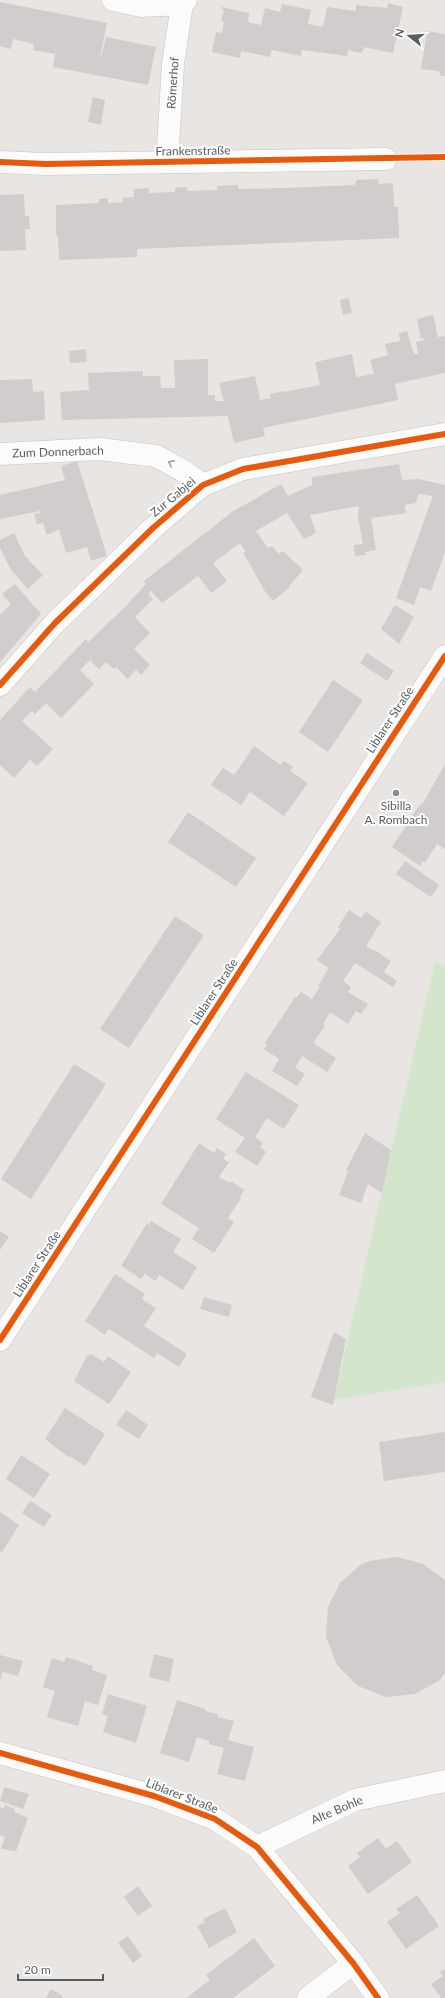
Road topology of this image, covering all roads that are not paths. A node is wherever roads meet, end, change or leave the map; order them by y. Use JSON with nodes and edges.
{"nodes":[{"id":1,"x":113,"y":0,"type":"edge"},
{"id":2,"x":184,"y":2,"type":"edge"},
{"id":3,"x":386,"y":159,"type":"dead end"},
{"id":4,"x":0,"y":162,"type":"edge"},
{"id":5,"x":168,"y":162,"type":"junction"},
{"id":6,"x":445,"y":434,"type":"edge"},
{"id":7,"x":0,"y":454,"type":"edge"},
{"id":8,"x":203,"y":485,"type":"junction"},
{"id":9,"x":445,"y":656,"type":"edge"},
{"id":10,"x":0,"y":685,"type":"edge"},
{"id":11,"x":0,"y":1340,"type":"edge"},
{"id":12,"x":0,"y":1753,"type":"edge"},
{"id":13,"x":445,"y":1781,"type":"edge"},
{"id":14,"x":257,"y":1847,"type":"junction"},
{"id":15,"x":353,"y":1963,"type":"junction"},
{"id":16,"x":308,"y":1998,"type":"edge"},
{"id":17,"x":378,"y":1998,"type":"edge"}],
"edges":[{"from":1,"to":2,"type":"street","name":"Römerhof"},
{"from":2,"to":5,"type":"street","name":"Römerhof"},
{"from":3,"to":5,"type":"street","name":"Frankenstraße"},
{"from":4,"to":5,"type":"street","name":"Frankenstraße"},
{"from":6,"to":8,"type":"street","name":"Zur Gabjei"},
{"from":8,"to":7,"type":"street","name":"Zum Donnerbach","one_way":true},
{"from":8,"to":10,"type":"street","name":"Zur Gabjei"},
{"from":9,"to":11,"type":"street","name":"Liblarer Straße"},
{"from":12,"to":14,"type":"street","name":"Liblarer Straße"},
{"from":13,"to":14,"type":"street","name":"Alte Bohle"},
{"from":14,"to":15,"type":"street","name":"Liblarer Straße"},
{"from":15,"to":16,"type":"street"},
{"from":15,"to":17,"type":"street","name":"Liblarer Straße"}]}
